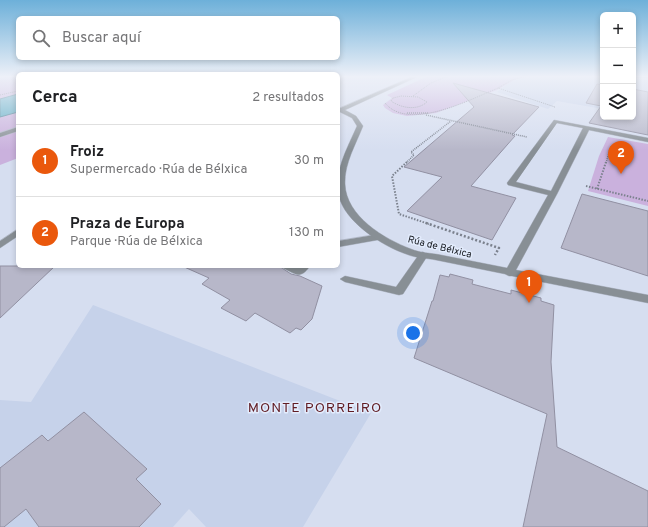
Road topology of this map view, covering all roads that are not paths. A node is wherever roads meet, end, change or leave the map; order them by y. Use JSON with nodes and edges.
{"nodes":[{"id":1,"x":362,"y":101,"type":"edge"},
{"id":2,"x":340,"y":111,"type":"edge"},
{"id":3,"x":340,"y":111,"type":"edge"},
{"id":4,"x":587,"y":127,"type":"junction"},
{"id":5,"x":16,"y":130,"type":"edge"},
{"id":6,"x":1,"y":134,"type":"edge"},
{"id":7,"x":648,"y":140,"type":"edge"},
{"id":8,"x":553,"y":194,"type":"junction"},
{"id":9,"x":16,"y":234,"type":"edge"},
{"id":10,"x":380,"y":237,"type":"junction"},
{"id":11,"x":340,"y":244,"type":"edge"},
{"id":12,"x":0,"y":246,"type":"edge"},
{"id":13,"x":423,"y":255,"type":"junction"},
{"id":14,"x":291,"y":268,"type":"edge"},
{"id":15,"x":303,"y":268,"type":"edge"},
{"id":16,"x":509,"y":273,"type":"junction"},
{"id":17,"x":345,"y":279,"type":"dead end"},
{"id":18,"x":648,"y":299,"type":"edge"}],
"edges":[{"from":1,"to":2,"type":"street"},
{"from":3,"to":10,"type":"street","name":"Rúa de Bélxica"},
{"from":4,"to":7,"type":"street"},
{"from":4,"to":8,"type":"street"},
{"from":4,"to":8,"type":"street"},
{"from":5,"to":6,"type":"street"},
{"from":8,"to":16,"type":"street"},
{"from":9,"to":12,"type":"street"},
{"from":10,"to":11,"type":"street"},
{"from":10,"to":13,"type":"street","name":"Rúa de Bélxica"},
{"from":13,"to":16,"type":"street","name":"Rúa de Bélxica"},
{"from":13,"to":17,"type":"street"},
{"from":14,"to":15,"type":"street"},
{"from":16,"to":18,"type":"street","name":"Rúa de Bélxica"}]}
